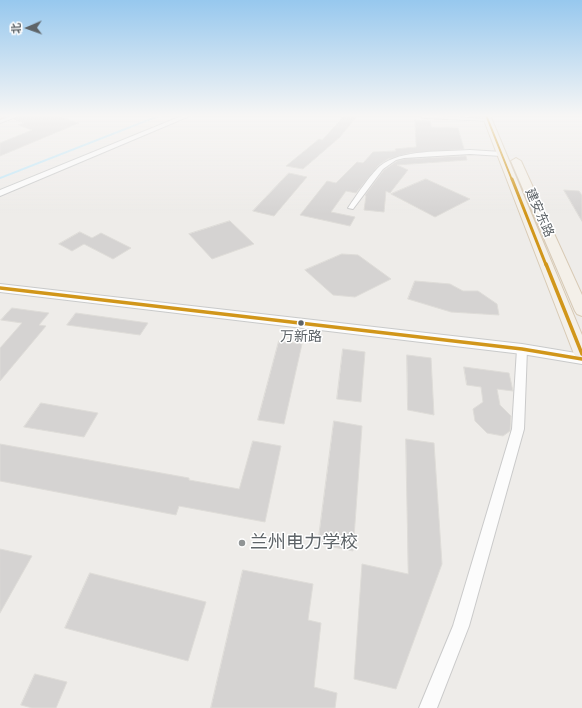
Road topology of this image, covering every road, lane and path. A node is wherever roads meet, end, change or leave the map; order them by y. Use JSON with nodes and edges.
{"nodes":[{"id":1,"x":108,"y":148,"type":"edge"},
{"id":2,"x":500,"y":148,"type":"edge"},
{"id":3,"x":505,"y":148,"type":"edge"},
{"id":4,"x":502,"y":154,"type":"junction"},
{"id":5,"x":0,"y":193,"type":"edge"},
{"id":6,"x":351,"y":208,"type":"dead end"},
{"id":7,"x":0,"y":288,"type":"edge"},
{"id":8,"x":582,"y":311,"type":"edge"},
{"id":9,"x":522,"y":349,"type":"junction"},
{"id":10,"x":582,"y":354,"type":"edge"},
{"id":11,"x":582,"y":359,"type":"edge"},
{"id":12,"x":428,"y":708,"type":"edge"}],
"edges":[{"from":1,"to":5,"type":"main road"},
{"from":2,"to":4,"type":"main road","name":"建安东路"},
{"from":3,"to":8,"type":"main road","name":"建安东路"},
{"from":4,"to":6,"type":"street"},
{"from":4,"to":10,"type":"main road","name":"建安东路"},
{"from":7,"to":9,"type":"main road"},
{"from":9,"to":11,"type":"main road"},
{"from":9,"to":12,"type":"street"}]}
